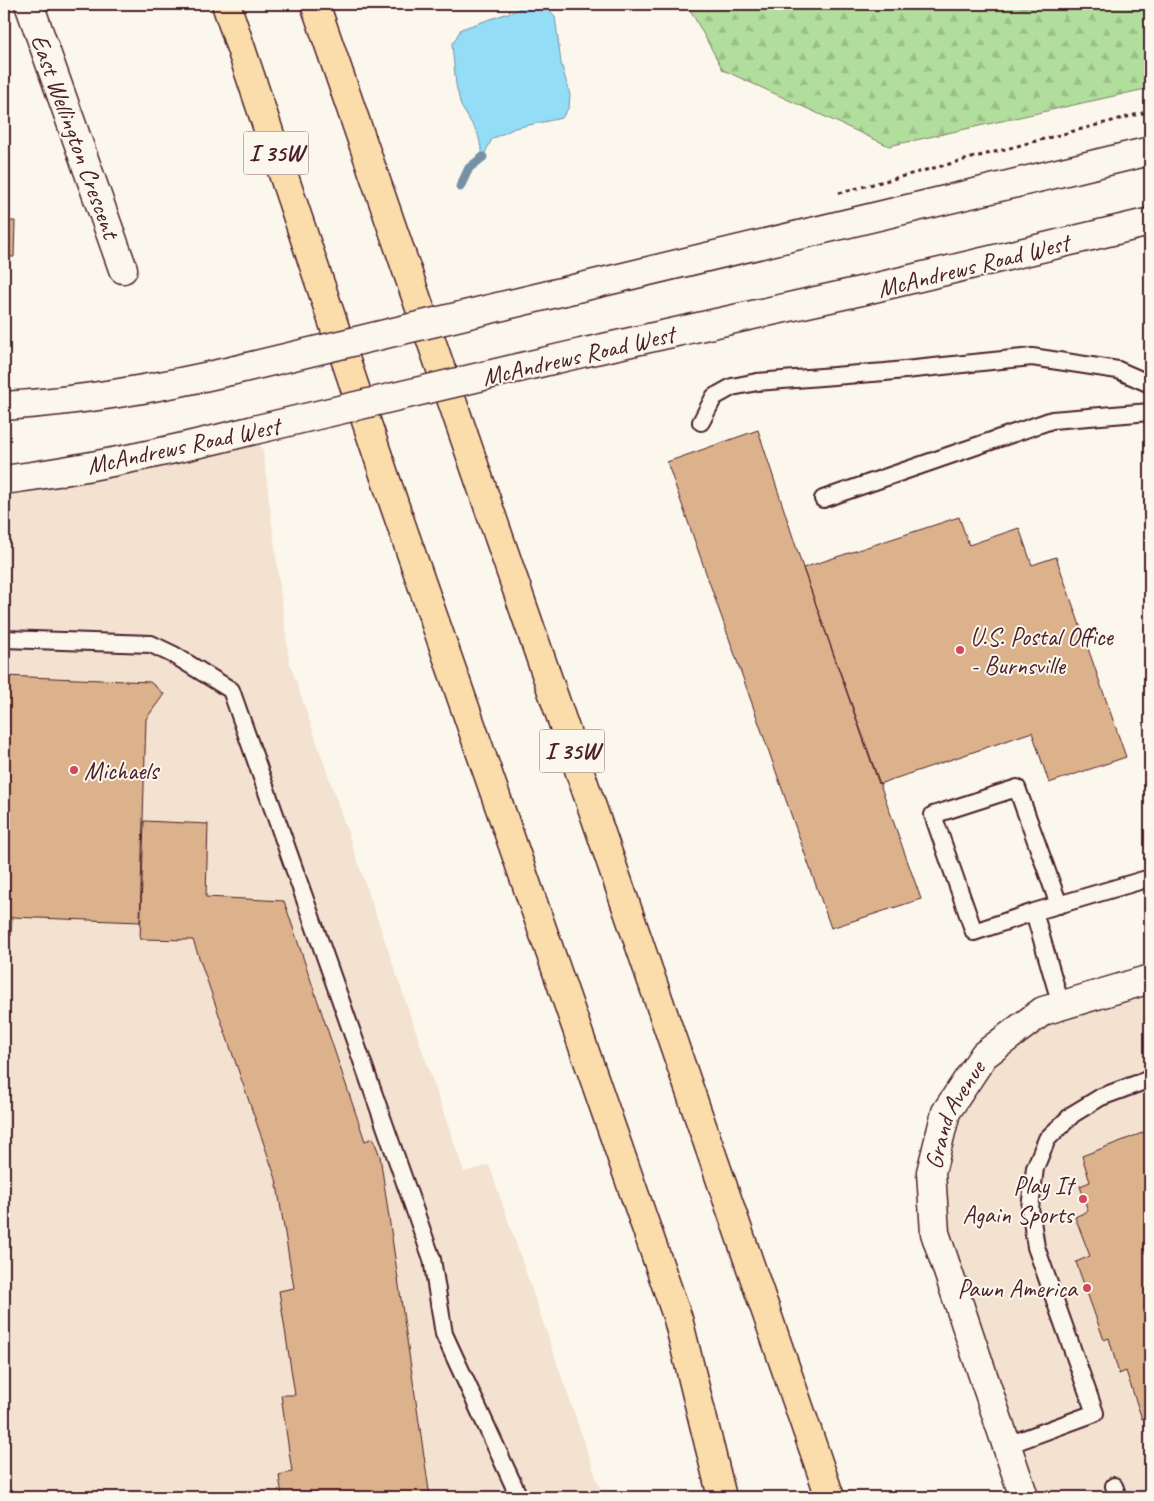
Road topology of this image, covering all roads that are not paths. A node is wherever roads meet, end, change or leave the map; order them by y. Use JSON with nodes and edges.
{"nodes":[{"id":1,"x":29,"y":4,"type":"edge"},
{"id":2,"x":226,"y":4,"type":"edge"},
{"id":3,"x":314,"y":4,"type":"edge"},
{"id":4,"x":1150,"y":151,"type":"edge"},
{"id":5,"x":1150,"y":222,"type":"edge"},
{"id":6,"x":123,"y":269,"type":"dead end"},
{"id":7,"x":1150,"y":384,"type":"edge"},
{"id":8,"x":4,"y":406,"type":"edge"},
{"id":9,"x":1150,"y":412,"type":"edge"},
{"id":10,"x":701,"y":422,"type":"dead end"},
{"id":11,"x":4,"y":480,"type":"edge"},
{"id":12,"x":823,"y":499,"type":"dead end"},
{"id":13,"x":4,"y":639,"type":"edge"},
{"id":14,"x":1150,"y":878,"type":"edge"},
{"id":15,"x":1059,"y":905,"type":"junction"},
{"id":16,"x":1034,"y":912,"type":"junction"},
{"id":17,"x":1150,"y":979,"type":"edge"},
{"id":18,"x":1061,"y":1005,"type":"junction"},
{"id":19,"x":1150,"y":1080,"type":"edge"},
{"id":20,"x":1005,"y":1446,"type":"junction"},
{"id":21,"x":519,"y":1497,"type":"edge"},
{"id":22,"x":722,"y":1497,"type":"edge"},
{"id":23,"x":830,"y":1497,"type":"edge"},
{"id":24,"x":1024,"y":1497,"type":"edge"}],
"edges":[{"from":1,"to":6,"type":"main road","name":"East Wellington Crescent"},
{"from":2,"to":22,"type":"highway","number":"I 35W"},
{"from":3,"to":23,"type":"highway","number":"I 35W"},
{"from":4,"to":8,"type":"main road","bridge":true},
{"from":5,"to":11,"type":"main road","name":"McAndrews Road West","bridge":true},
{"from":7,"to":10,"type":"lane"},
{"from":9,"to":12,"type":"lane"},
{"from":13,"to":21,"type":"lane"},
{"from":14,"to":15,"type":"lane"},
{"from":15,"to":16,"type":"lane"},
{"from":15,"to":16,"type":"lane"},
{"from":16,"to":18,"type":"lane"},
{"from":17,"to":18,"type":"main road","name":"Grand Avenue"},
{"from":18,"to":20,"type":"main road","name":"Grand Avenue"},
{"from":19,"to":20,"type":"lane"},
{"from":20,"to":24,"type":"main road","name":"Grand Avenue"}]}
